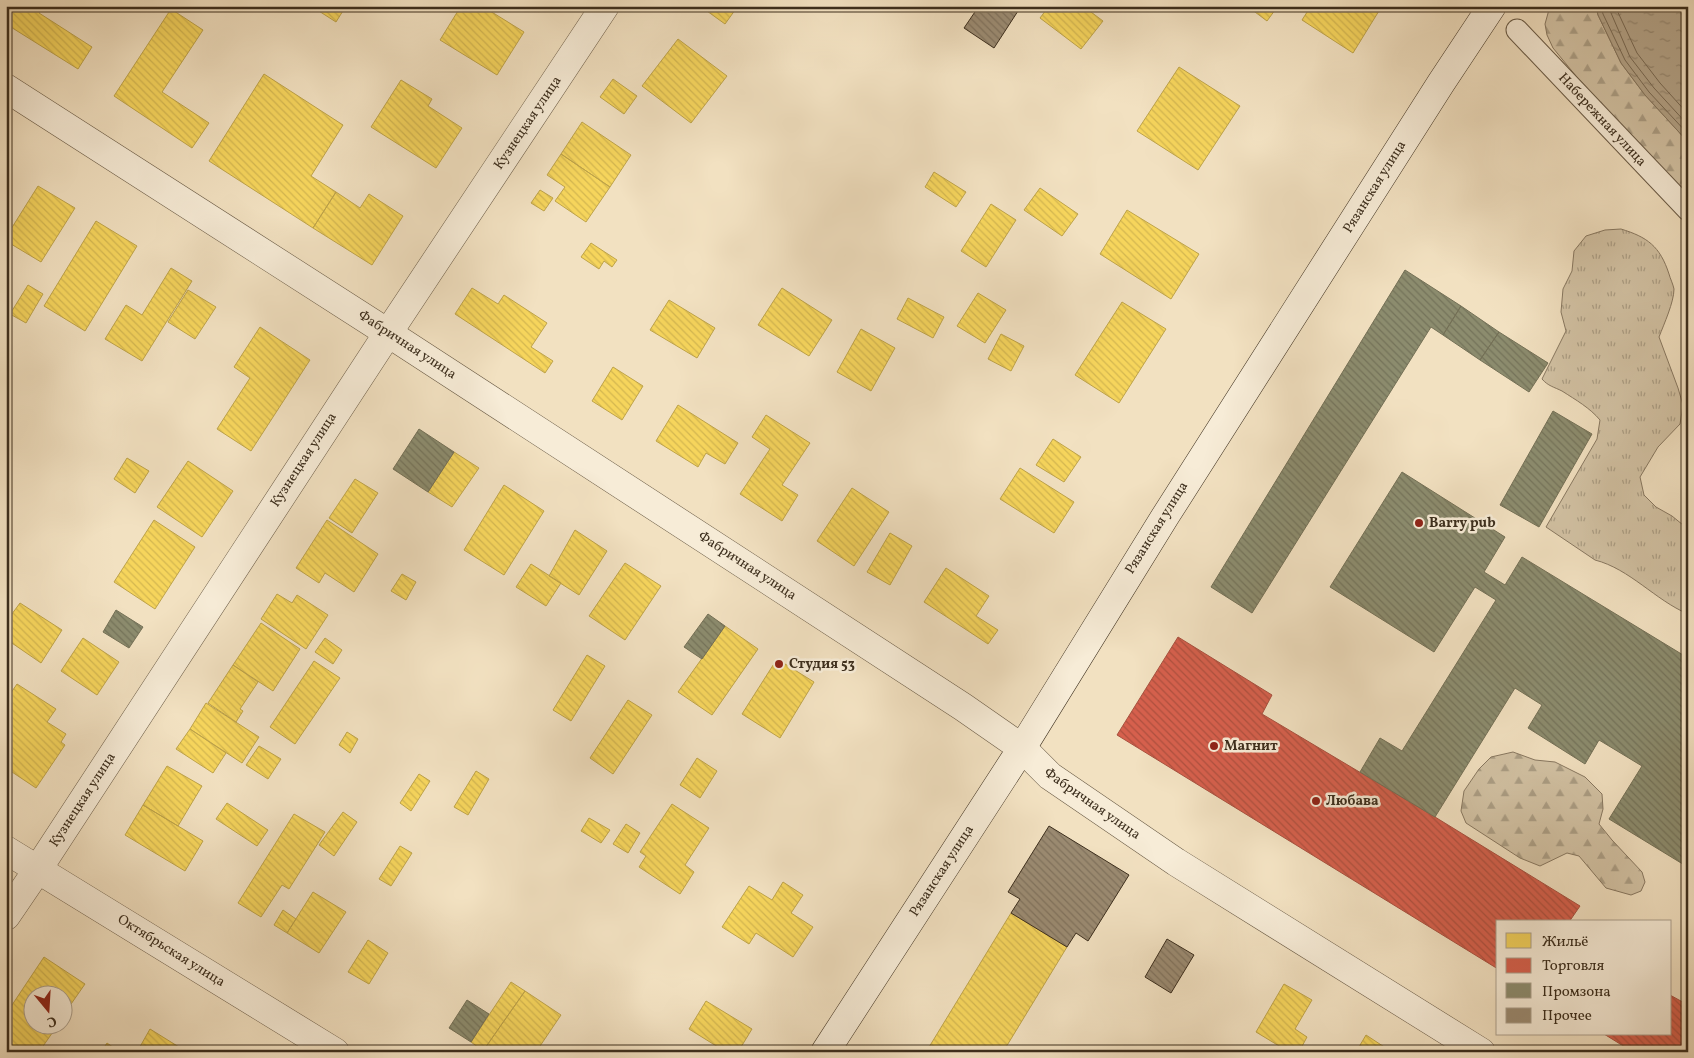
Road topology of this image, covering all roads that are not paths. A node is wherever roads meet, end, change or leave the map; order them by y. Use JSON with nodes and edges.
{"nodes":[{"id":1,"x":605,"y":6,"type":"edge"},
{"id":2,"x":1492,"y":6,"type":"edge"},
{"id":3,"x":1517,"y":30,"type":"dead end"},
{"id":4,"x":6,"y":88,"type":"edge"},
{"id":5,"x":1688,"y":210,"type":"edge"},
{"id":6,"x":388,"y":333,"type":"junction"},
{"id":7,"x":1022,"y":748,"type":"junction"},
{"id":8,"x":6,"y":850,"type":"edge"},
{"id":9,"x":38,"y":869,"type":"junction"},
{"id":10,"x":6,"y":916,"type":"edge"},
{"id":11,"x":335,"y":1052,"type":"edge"},
{"id":12,"x":825,"y":1052,"type":"edge"},
{"id":13,"x":1481,"y":1052,"type":"edge"}],
"edges":[{"from":1,"to":6,"type":"street","name":"Кузнецкая улица"},
{"from":2,"to":7,"type":"street","name":"Рязанская улица"},
{"from":3,"to":5,"type":"street","name":"Набережная улица"},
{"from":4,"to":6,"type":"street","name":"Фабричная улица"},
{"from":6,"to":7,"type":"street","name":"Фабричная улица"},
{"from":6,"to":9,"type":"street","name":"Кузнецкая улица"},
{"from":7,"to":12,"type":"street","name":"Рязанская улица"},
{"from":7,"to":13,"type":"street","name":"Фабричная улица"},
{"from":8,"to":9,"type":"street","name":"Октябрьская улица"},
{"from":9,"to":10,"type":"street","name":"Кузнецкая улица"},
{"from":9,"to":11,"type":"street","name":"Октябрьская улица"}]}
